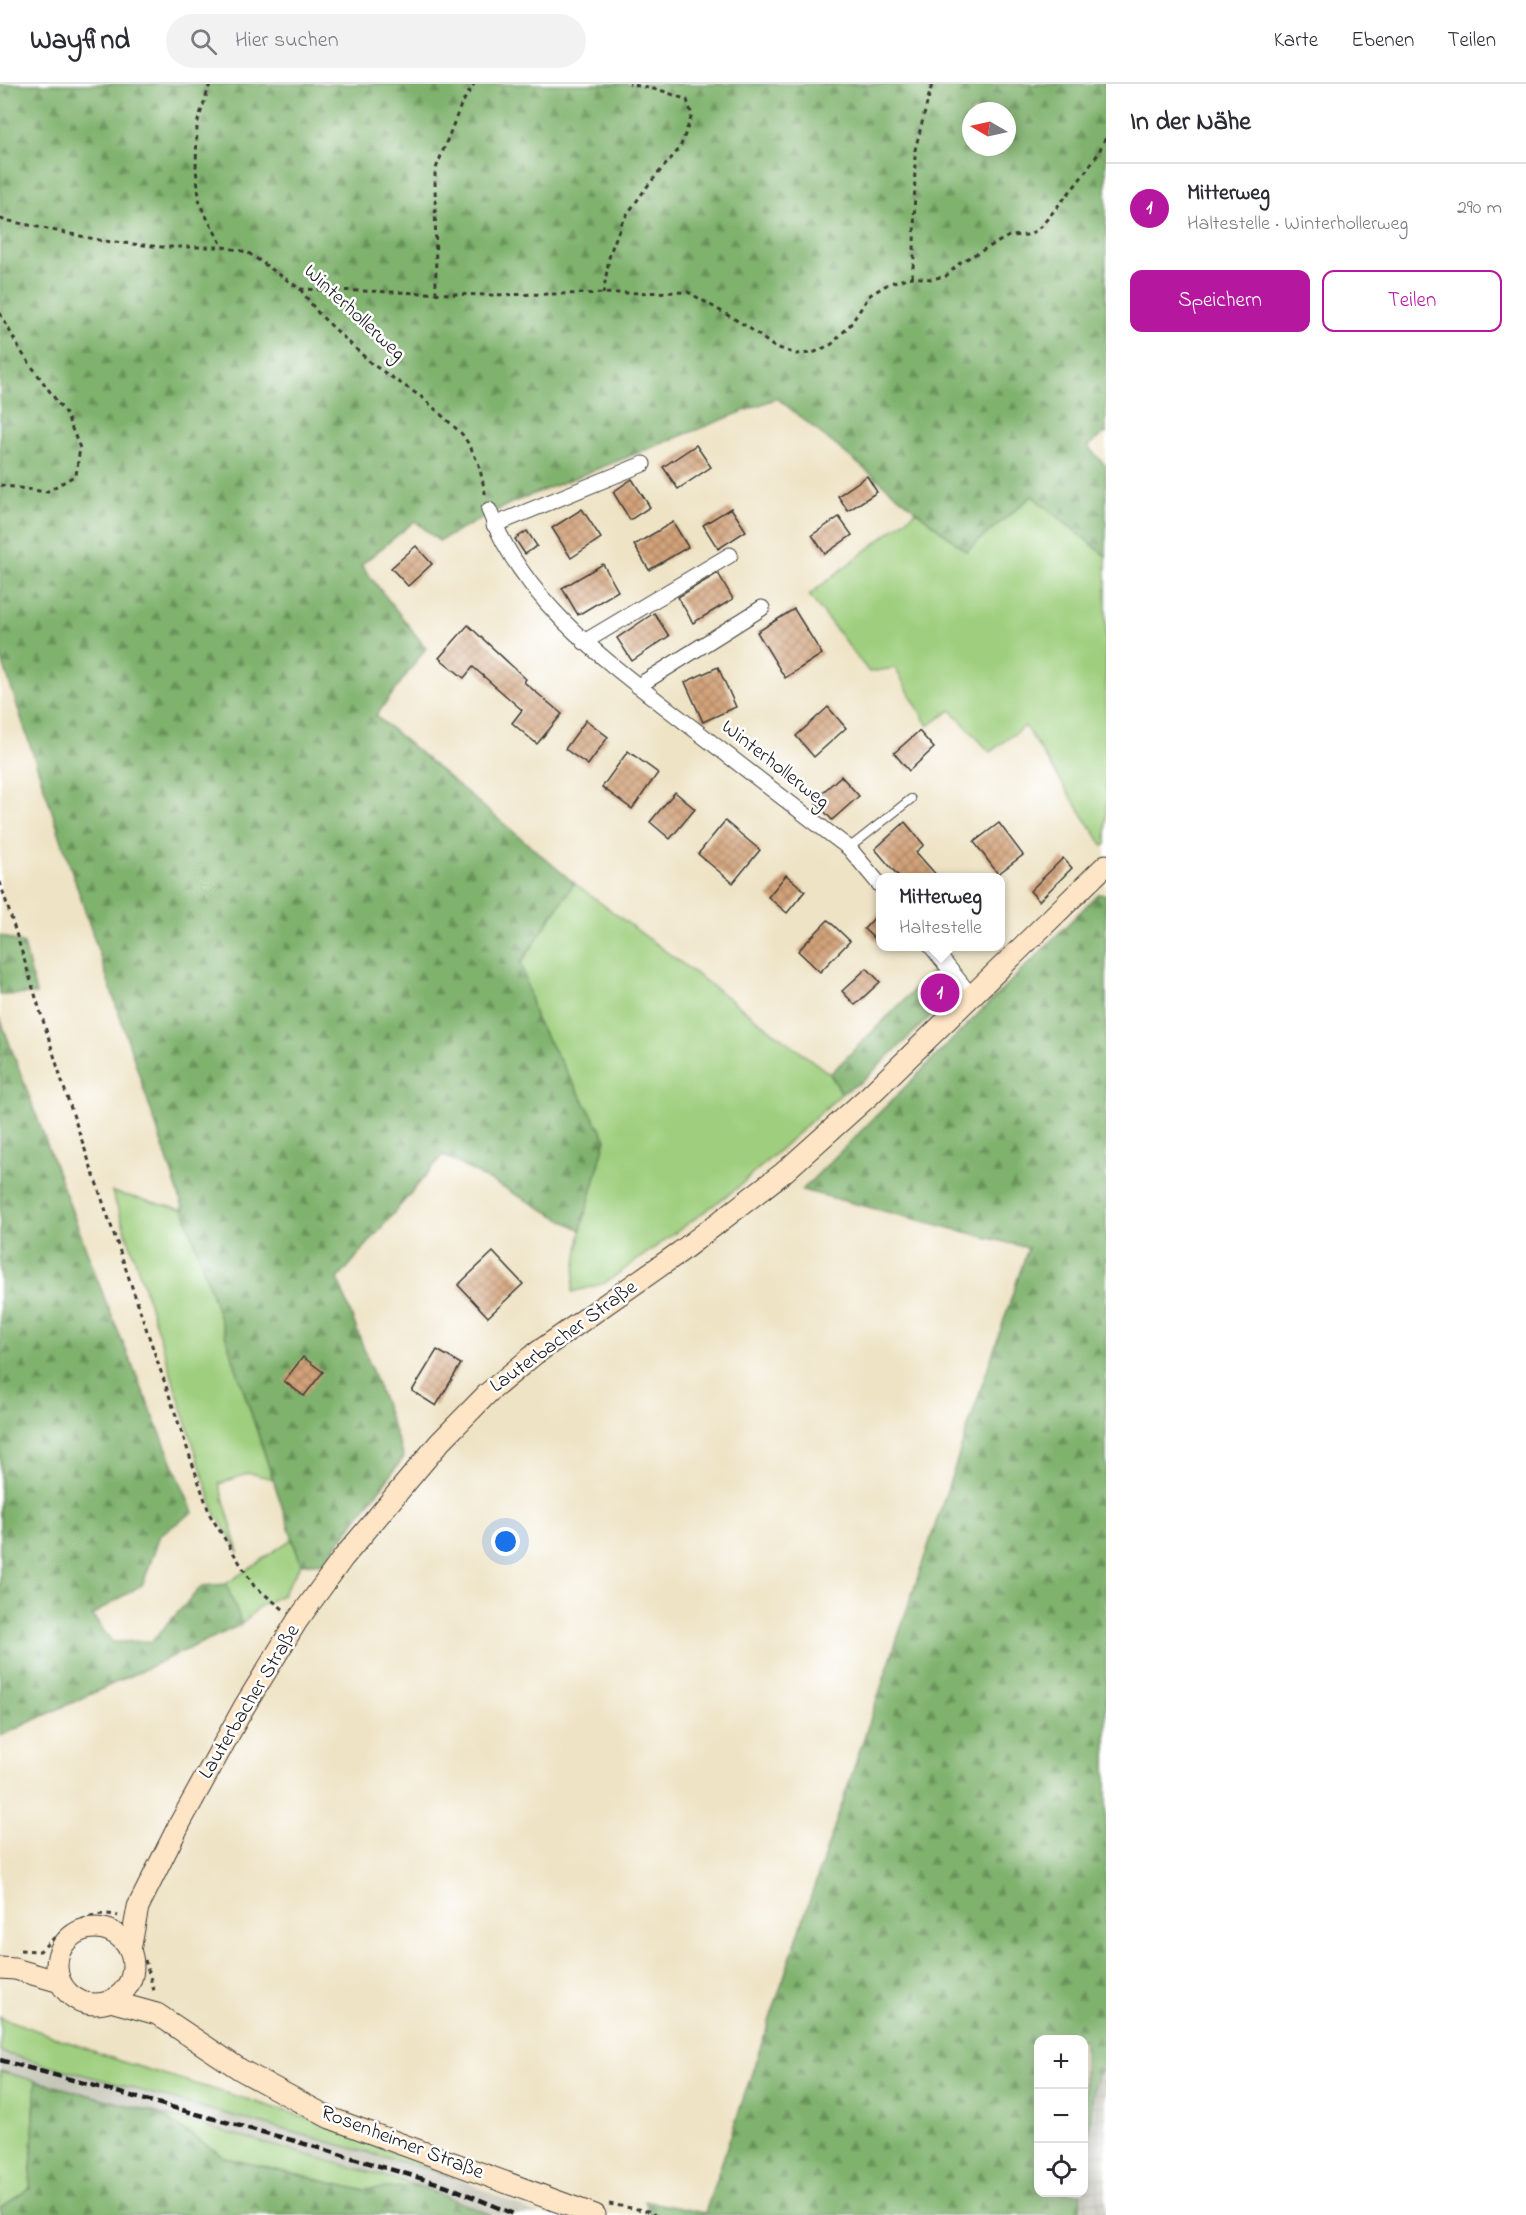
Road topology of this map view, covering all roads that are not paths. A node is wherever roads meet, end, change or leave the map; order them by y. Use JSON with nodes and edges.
{"nodes":[{"id":1,"x":643,"y":464,"type":"dead end"},
{"id":2,"x":489,"y":510,"type":"road end"},
{"id":3,"x":494,"y":525,"type":"junction"},
{"id":4,"x":730,"y":555,"type":"dead end"},
{"id":5,"x":762,"y":608,"type":"dead end"},
{"id":6,"x":584,"y":642,"type":"junction"},
{"id":7,"x":638,"y":686,"type":"junction"},
{"id":8,"x":911,"y":800,"type":"dead end"},
{"id":9,"x":849,"y":848,"type":"junction"},
{"id":10,"x":1106,"y":866,"type":"edge"},
{"id":11,"x":876,"y":880,"type":"edge"},
{"id":12,"x":935,"y":951,"type":"edge"},
{"id":13,"x":972,"y":997,"type":"junction"},
{"id":14,"x":128,"y":1912,"type":"junction"},
{"id":15,"x":99,"y":1927,"type":"junction"},
{"id":16,"x":59,"y":1952,"type":"junction"},
{"id":17,"x":137,"y":1953,"type":"junction"},
{"id":18,"x":8,"y":1962,"type":"edge"},
{"id":19,"x":132,"y":1976,"type":"junction"},
{"id":20,"x":60,"y":1982,"type":"junction"},
{"id":21,"x":111,"y":2001,"type":"junction"},
{"id":22,"x":157,"y":2006,"type":"junction"},
{"id":23,"x":598,"y":2208,"type":"edge"}],
"edges":[{"from":1,"to":3,"type":"street"},
{"from":2,"to":3,"type":"street","name":"Winterhollerweg"},
{"from":3,"to":6,"type":"street","name":"Winterhollerweg"},
{"from":4,"to":6,"type":"street"},
{"from":5,"to":7,"type":"street"},
{"from":6,"to":7,"type":"street","name":"Winterhollerweg"},
{"from":7,"to":9,"type":"street","name":"Winterhollerweg"},
{"from":8,"to":9,"type":"lane"},
{"from":9,"to":11,"type":"street","name":"Winterhollerweg"},
{"from":10,"to":13,"type":"street","name":"Lauterbacher Straße"},
{"from":12,"to":13,"type":"street"},
{"from":13,"to":14,"type":"street","name":"Lauterbacher Straße"},
{"from":14,"to":15,"type":"street"},
{"from":14,"to":17,"type":"street","name":"Lauterbacher Straße"},
{"from":15,"to":16,"type":"street"},
{"from":15,"to":17,"type":"street"},
{"from":16,"to":18,"type":"street"},
{"from":16,"to":20,"type":"street"},
{"from":17,"to":19,"type":"street"},
{"from":18,"to":20,"type":"street"},
{"from":19,"to":21,"type":"street"},
{"from":19,"to":22,"type":"street","name":"Rosenheimer Straße"},
{"from":20,"to":21,"type":"street"},
{"from":21,"to":22,"type":"street","name":"Rosenheimer Straße"},
{"from":22,"to":23,"type":"street","name":"Rosenheimer Straße"}]}
